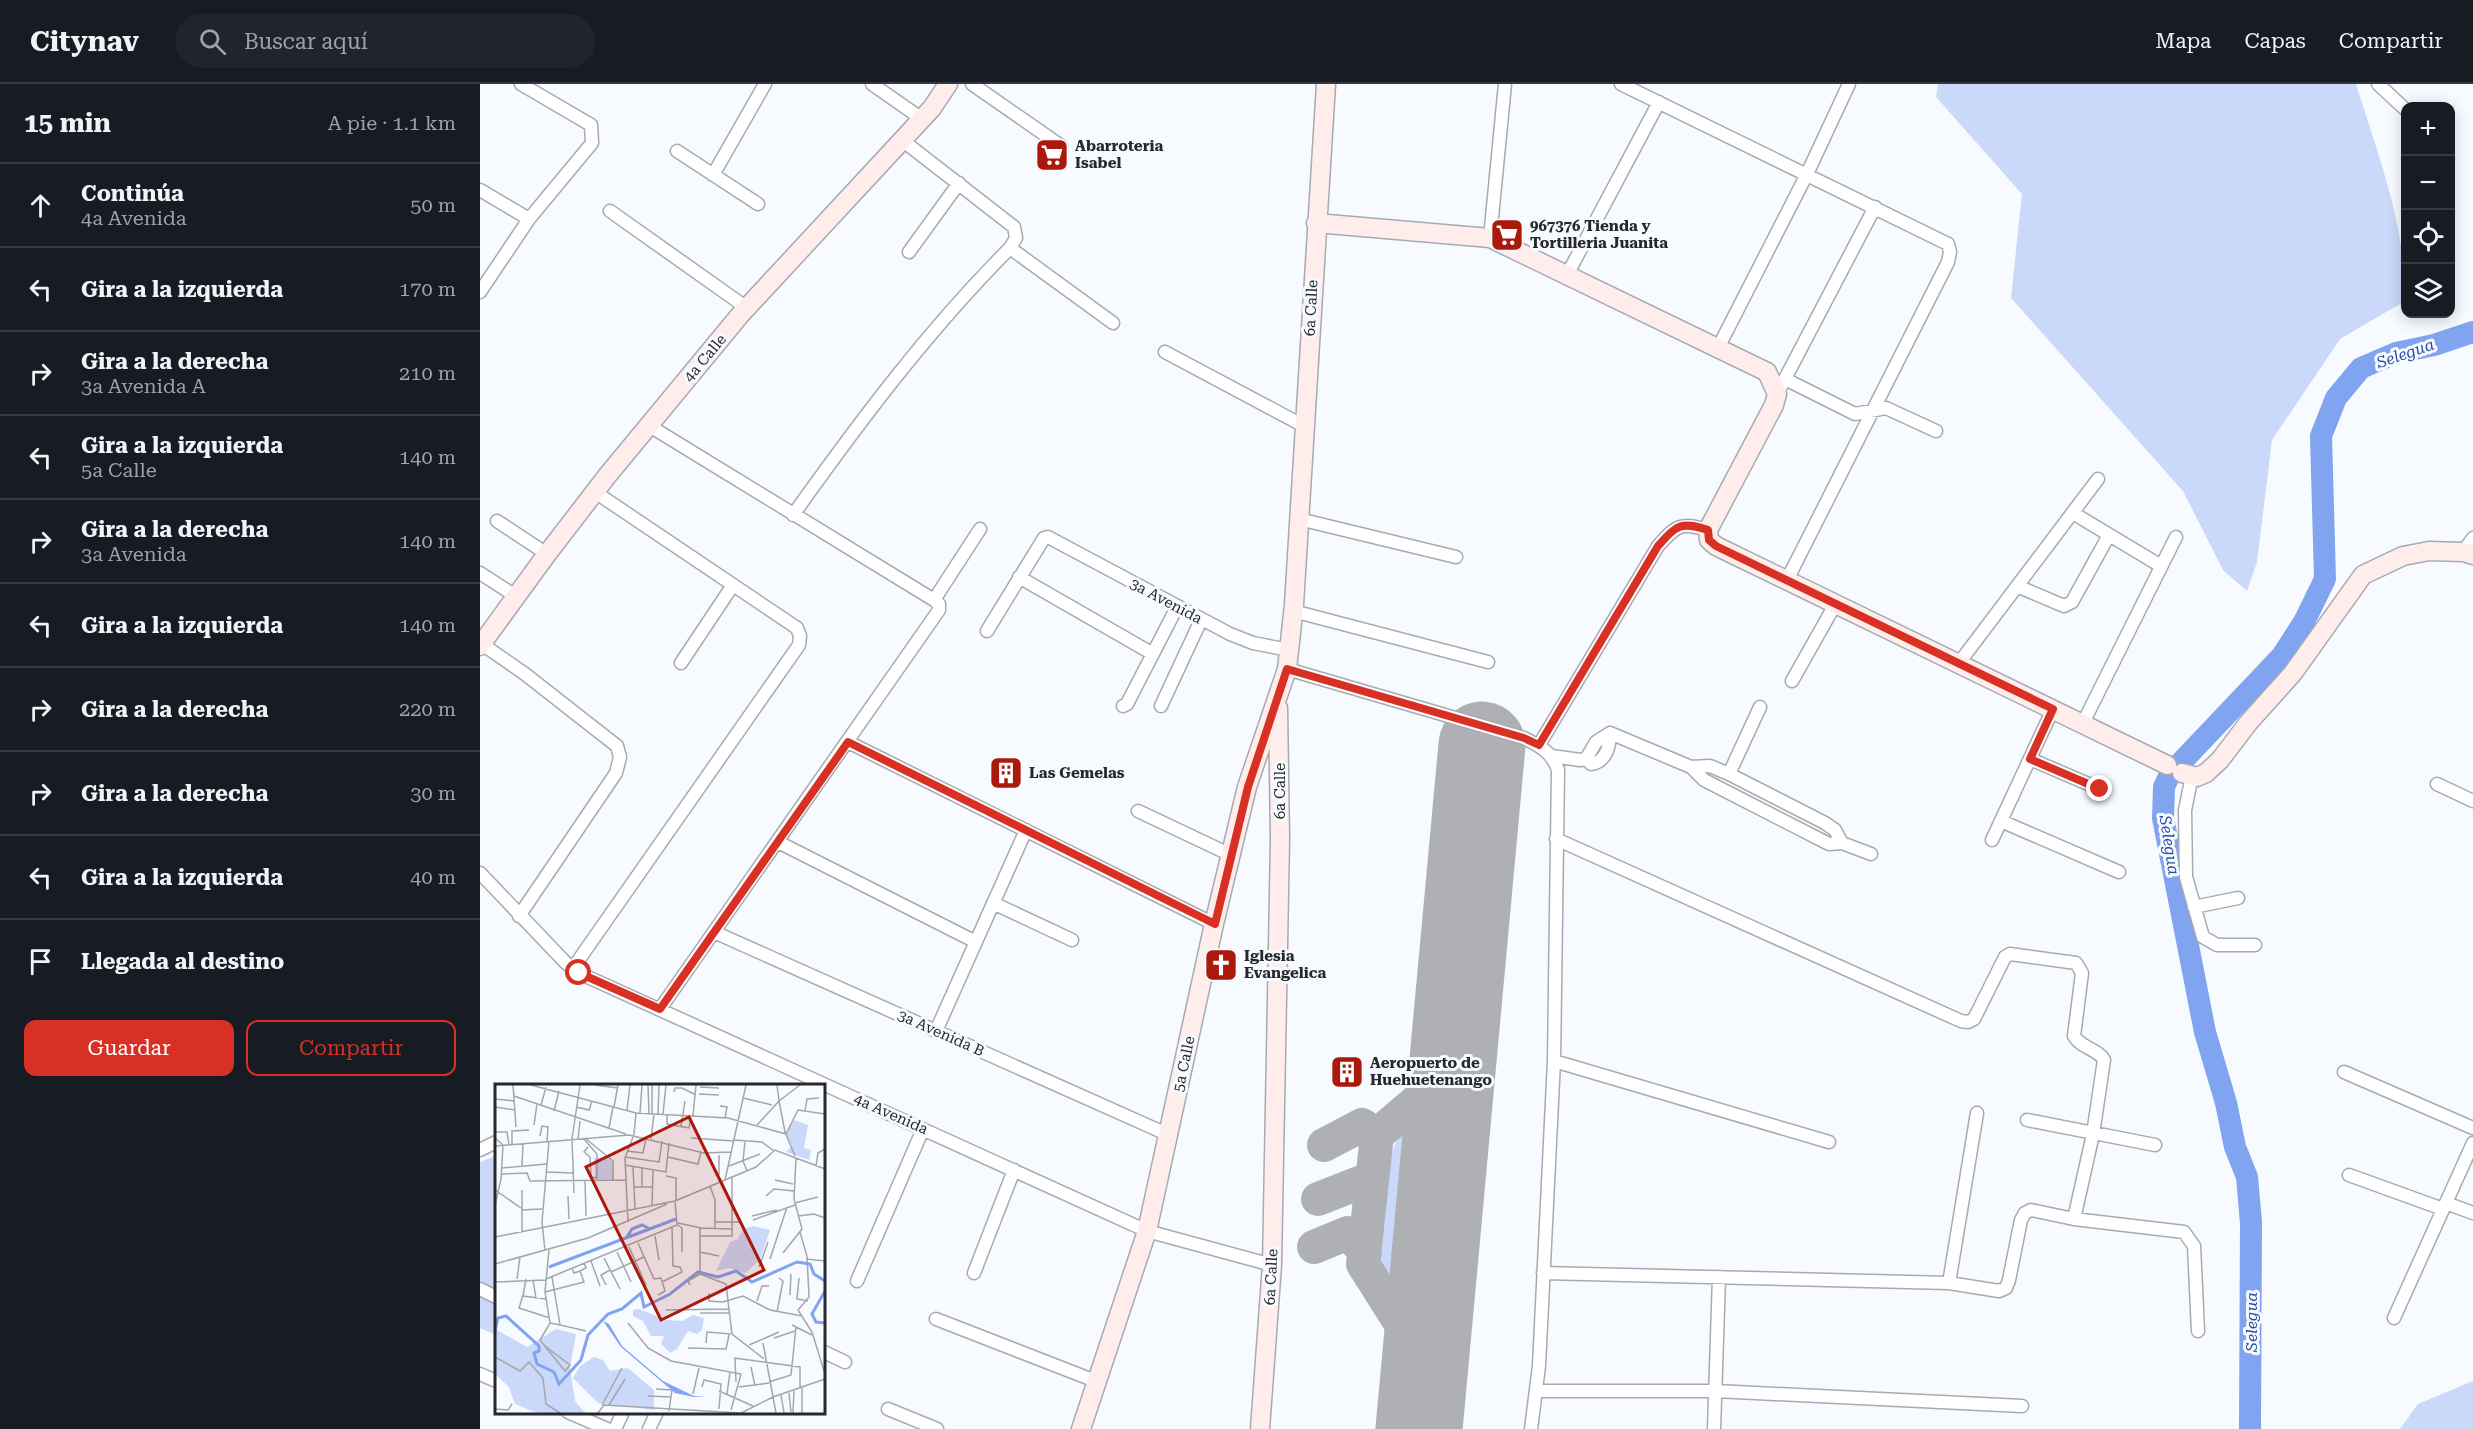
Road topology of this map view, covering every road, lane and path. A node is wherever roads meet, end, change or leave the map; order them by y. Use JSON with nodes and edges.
{"nodes":[{"id":1,"x":521,"y":84,"type":"edge"},
{"id":2,"x":765,"y":84,"type":"edge"},
{"id":3,"x":872,"y":84,"type":"edge"},
{"id":4,"x":948,"y":84,"type":"edge"},
{"id":5,"x":972,"y":84,"type":"edge"},
{"id":6,"x":1326,"y":84,"type":"edge"},
{"id":7,"x":1505,"y":84,"type":"edge"},
{"id":8,"x":1621,"y":84,"type":"edge"},
{"id":9,"x":1849,"y":84,"type":"edge"},
{"id":10,"x":2379,"y":84,"type":"edge"},
{"id":11,"x":1659,"y":102,"type":"junction"},
{"id":12,"x":2401,"y":105,"type":"edge"},
{"id":13,"x":921,"y":119,"type":"junction"},
{"id":14,"x":902,"y":140,"type":"junction"},
{"id":15,"x":1061,"y":146,"type":"dead end"},
{"id":16,"x":677,"y":152,"type":"dead end"},
{"id":17,"x":1807,"y":174,"type":"junction"},
{"id":18,"x":713,"y":175,"type":"junction"},
{"id":19,"x":960,"y":183,"type":"junction"},
{"id":20,"x":480,"y":190,"type":"edge"},
{"id":21,"x":758,"y":204,"type":"dead end"},
{"id":22,"x":1875,"y":207,"type":"junction"},
{"id":23,"x":610,"y":211,"type":"dead end"},
{"id":24,"x":529,"y":219,"type":"junction"},
{"id":25,"x":1316,"y":223,"type":"junction"},
{"id":26,"x":1490,"y":238,"type":"junction"},
{"id":27,"x":1010,"y":248,"type":"junction"},
{"id":28,"x":909,"y":252,"type":"dead end"},
{"id":29,"x":1567,"y":275,"type":"junction"},
{"id":30,"x":480,"y":292,"type":"edge"},
{"id":31,"x":747,"y":308,"type":"junction"},
{"id":32,"x":1113,"y":323,"type":"dead end"},
{"id":33,"x":1718,"y":348,"type":"junction"},
{"id":34,"x":1165,"y":352,"type":"dead end"},
{"id":35,"x":1781,"y":386,"type":"junction"},
{"id":36,"x":1874,"y":410,"type":"junction"},
{"id":37,"x":648,"y":425,"type":"junction"},
{"id":38,"x":1304,"y":426,"type":"junction"},
{"id":39,"x":1936,"y":431,"type":"dead end"},
{"id":40,"x":2098,"y":479,"type":"dead end"},
{"id":41,"x":595,"y":492,"type":"junction"},
{"id":42,"x":2073,"y":513,"type":"junction"},
{"id":43,"x":793,"y":515,"type":"junction"},
{"id":44,"x":1299,"y":519,"type":"junction"},
{"id":45,"x":496,"y":521,"type":"dead end"},
{"id":46,"x":980,"y":529,"type":"dead end"},
{"id":47,"x":1708,"y":530,"type":"junction"},
{"id":48,"x":2109,"y":535,"type":"junction"},
{"id":49,"x":2176,"y":537,"type":"dead end"},
{"id":50,"x":2470,"y":548,"type":"edge"},
{"id":51,"x":546,"y":554,"type":"junction"},
{"id":52,"x":1455,"y":557,"type":"dead end"},
{"id":53,"x":2161,"y":566,"type":"junction"},
{"id":54,"x":480,"y":573,"type":"edge"},
{"id":55,"x":1019,"y":577,"type":"junction"},
{"id":56,"x":1787,"y":580,"type":"junction"},
{"id":57,"x":733,"y":585,"type":"junction"},
{"id":58,"x":2017,"y":586,"type":"junction"},
{"id":59,"x":517,"y":597,"type":"junction"},
{"id":60,"x":934,"y":600,"type":"junction"},
{"id":61,"x":1836,"y":603,"type":"junction"},
{"id":62,"x":1178,"y":607,"type":"junction"},
{"id":63,"x":1293,"y":611,"type":"junction"},
{"id":64,"x":1201,"y":620,"type":"junction"},
{"id":65,"x":987,"y":631,"type":"dead end"},
{"id":66,"x":481,"y":645,"type":"edge"},
{"id":67,"x":1289,"y":650,"type":"junction"},
{"id":68,"x":1153,"y":654,"type":"junction"},
{"id":69,"x":1488,"y":662,"type":"dead end"},
{"id":70,"x":681,"y":663,"type":"dead end"},
{"id":71,"x":1959,"y":663,"type":"junction"},
{"id":72,"x":1287,"y":669,"type":"junction"},
{"id":73,"x":1792,"y":681,"type":"dead end"},
{"id":74,"x":1278,"y":696,"type":"junction"},
{"id":75,"x":1123,"y":706,"type":"dead end"},
{"id":76,"x":1161,"y":706,"type":"dead end"},
{"id":77,"x":1760,"y":707,"type":"dead end"},
{"id":78,"x":2053,"y":709,"type":"junction"},
{"id":79,"x":2083,"y":723,"type":"junction"},
{"id":80,"x":848,"y":742,"type":"junction"},
{"id":81,"x":1539,"y":745,"type":"junction"},
{"id":82,"x":1554,"y":758,"type":"junction"},
{"id":83,"x":2030,"y":759,"type":"junction"},
{"id":84,"x":1691,"y":767,"type":"junction"},
{"id":85,"x":2180,"y":771,"type":"junction"},
{"id":86,"x":1729,"y":774,"type":"junction"},
{"id":87,"x":2437,"y":784,"type":"dead end"},
{"id":88,"x":2100,"y":789,"type":"dead end"},
{"id":89,"x":2473,"y":801,"type":"edge"},
{"id":90,"x":1138,"y":811,"type":"dead end"},
{"id":91,"x":2001,"y":821,"type":"junction"},
{"id":92,"x":1026,"y":830,"type":"junction"},
{"id":93,"x":1556,"y":839,"type":"junction"},
{"id":94,"x":1992,"y":840,"type":"dead end"},
{"id":95,"x":778,"y":842,"type":"junction"},
{"id":96,"x":1842,"y":843,"type":"junction"},
{"id":97,"x":1871,"y":854,"type":"dead end"},
{"id":98,"x":1231,"y":855,"type":"junction"},
{"id":99,"x":2119,"y":872,"type":"dead end"},
{"id":100,"x":480,"y":873,"type":"edge"},
{"id":101,"x":2238,"y":898,"type":"dead end"},
{"id":102,"x":993,"y":903,"type":"junction"},
{"id":103,"x":2194,"y":907,"type":"junction"},
{"id":104,"x":519,"y":916,"type":"junction"},
{"id":105,"x":1215,"y":924,"type":"junction"},
{"id":106,"x":714,"y":932,"type":"junction"},
{"id":107,"x":1072,"y":940,"type":"dead end"},
{"id":108,"x":976,"y":942,"type":"junction"},
{"id":109,"x":2255,"y":945,"type":"dead end"},
{"id":110,"x":573,"y":968,"type":"junction"},
{"id":111,"x":660,"y":1009,"type":"junction"},
{"id":112,"x":936,"y":1031,"type":"junction"},
{"id":113,"x":1554,"y":1061,"type":"junction"},
{"id":114,"x":2344,"y":1072,"type":"dead end"},
{"id":115,"x":808,"y":1081,"type":"edge"},
{"id":116,"x":825,"y":1088,"type":"edge"},
{"id":117,"x":1977,"y":1113,"type":"dead end"},
{"id":118,"x":2027,"y":1120,"type":"dead end"},
{"id":119,"x":2473,"y":1128,"type":"edge"},
{"id":120,"x":923,"y":1129,"type":"junction"},
{"id":121,"x":2093,"y":1134,"type":"junction"},
{"id":122,"x":1169,"y":1135,"type":"junction"},
{"id":123,"x":495,"y":1142,"type":"edge"},
{"id":124,"x":1829,"y":1142,"type":"dead end"},
{"id":125,"x":2473,"y":1143,"type":"edge"},
{"id":126,"x":2155,"y":1145,"type":"dead end"},
{"id":127,"x":480,"y":1150,"type":"edge"},
{"id":128,"x":1014,"y":1170,"type":"junction"},
{"id":129,"x":2349,"y":1175,"type":"dead end"},
{"id":130,"x":2445,"y":1206,"type":"junction"},
{"id":131,"x":2473,"y":1213,"type":"edge"},
{"id":132,"x":2074,"y":1219,"type":"junction"},
{"id":133,"x":1147,"y":1231,"type":"junction"},
{"id":134,"x":1272,"y":1265,"type":"junction"},
{"id":135,"x":974,"y":1273,"type":"dead end"},
{"id":136,"x":1543,"y":1273,"type":"junction"},
{"id":137,"x":1719,"y":1277,"type":"junction"},
{"id":138,"x":857,"y":1281,"type":"dead end"},
{"id":139,"x":1949,"y":1283,"type":"junction"},
{"id":140,"x":480,"y":1289,"type":"edge"},
{"id":141,"x":495,"y":1296,"type":"edge"},
{"id":142,"x":2394,"y":1318,"type":"dead end"},
{"id":143,"x":936,"y":1320,"type":"dead end"},
{"id":144,"x":2198,"y":1331,"type":"dead end"},
{"id":145,"x":825,"y":1352,"type":"edge"},
{"id":146,"x":845,"y":1362,"type":"dead end"},
{"id":147,"x":480,"y":1374,"type":"edge"},
{"id":148,"x":495,"y":1381,"type":"edge"},
{"id":149,"x":1098,"y":1382,"type":"junction"},
{"id":150,"x":1536,"y":1391,"type":"junction"},
{"id":151,"x":1716,"y":1391,"type":"junction"},
{"id":152,"x":2022,"y":1406,"type":"dead end"},
{"id":153,"x":888,"y":1409,"type":"dead end"},
{"id":154,"x":570,"y":1414,"type":"edge"},
{"id":155,"x":622,"y":1414,"type":"edge"},
{"id":156,"x":656,"y":1414,"type":"edge"},
{"id":157,"x":607,"y":1429,"type":"edge"},
{"id":158,"x":615,"y":1429,"type":"edge"},
{"id":159,"x":649,"y":1429,"type":"edge"},
{"id":160,"x":937,"y":1429,"type":"edge"},
{"id":161,"x":1081,"y":1429,"type":"edge"},
{"id":162,"x":1260,"y":1429,"type":"edge"},
{"id":163,"x":1531,"y":1429,"type":"edge"},
{"id":164,"x":1714,"y":1429,"type":"edge"}],
"edges":[{"from":1,"to":24,"type":"street"},
{"from":2,"to":18,"type":"street"},
{"from":3,"to":13,"type":"street"},
{"from":4,"to":13,"type":"street","name":"4a Calle"},
{"from":5,"to":15,"type":"street"},
{"from":6,"to":25,"type":"street","name":"6a Calle"},
{"from":7,"to":26,"type":"street"},
{"from":8,"to":11,"type":"street"},
{"from":9,"to":17,"type":"street"},
{"from":10,"to":12,"type":"street"},
{"from":11,"to":17,"type":"street"},
{"from":11,"to":29,"type":"street"},
{"from":13,"to":14,"type":"street","name":"4a Calle"},
{"from":14,"to":19,"type":"street"},
{"from":14,"to":31,"type":"street","name":"4a Calle"},
{"from":16,"to":18,"type":"street"},
{"from":17,"to":22,"type":"street"},
{"from":17,"to":33,"type":"street"},
{"from":18,"to":21,"type":"street"},
{"from":19,"to":27,"type":"street"},
{"from":19,"to":28,"type":"street"},
{"from":20,"to":24,"type":"street"},
{"from":22,"to":35,"type":"street"},
{"from":22,"to":36,"type":"street"},
{"from":23,"to":31,"type":"street"},
{"from":24,"to":30,"type":"street"},
{"from":25,"to":26,"type":"street"},
{"from":25,"to":38,"type":"street","name":"6a Calle"},
{"from":26,"to":29,"type":"street"},
{"from":27,"to":32,"type":"street"},
{"from":27,"to":43,"type":"street"},
{"from":29,"to":33,"type":"street"},
{"from":31,"to":37,"type":"street","name":"4a Calle"},
{"from":33,"to":35,"type":"street"},
{"from":34,"to":38,"type":"street"},
{"from":35,"to":36,"type":"street"},
{"from":35,"to":47,"type":"street"},
{"from":36,"to":39,"type":"street"},
{"from":36,"to":56,"type":"street"},
{"from":37,"to":41,"type":"street","name":"4a Calle"},
{"from":37,"to":43,"type":"street"},
{"from":38,"to":44,"type":"street","name":"6a Calle"},
{"from":40,"to":42,"type":"street"},
{"from":41,"to":51,"type":"street","name":"4a Calle"},
{"from":41,"to":57,"type":"street"},
{"from":42,"to":48,"type":"street"},
{"from":42,"to":58,"type":"street"},
{"from":43,"to":60,"type":"street"},
{"from":44,"to":52,"type":"street"},
{"from":44,"to":63,"type":"street","name":"6a Calle"},
{"from":45,"to":51,"type":"street"},
{"from":46,"to":60,"type":"street"},
{"from":47,"to":56,"type":"street"},
{"from":47,"to":81,"type":"street"},
{"from":48,"to":53,"type":"street"},
{"from":48,"to":58,"type":"street"},
{"from":49,"to":53,"type":"street"},
{"from":50,"to":85,"type":"street"},
{"from":51,"to":59,"type":"street","name":"4a Calle"},
{"from":53,"to":79,"type":"street"},
{"from":54,"to":59,"type":"street"},
{"from":55,"to":62,"type":"street","name":"3a Avenida"},
{"from":55,"to":65,"type":"street"},
{"from":55,"to":68,"type":"street"},
{"from":56,"to":61,"type":"street"},
{"from":57,"to":70,"type":"street"},
{"from":57,"to":110,"type":"street"},
{"from":58,"to":71,"type":"street"},
{"from":59,"to":66,"type":"street","name":"4a Calle"},
{"from":60,"to":80,"type":"street"},
{"from":61,"to":71,"type":"street"},
{"from":61,"to":73,"type":"street"},
{"from":62,"to":64,"type":"street","name":"3a Avenida"},
{"from":62,"to":68,"type":"street"},
{"from":63,"to":67,"type":"street","name":"6a Calle"},
{"from":63,"to":69,"type":"street"},
{"from":64,"to":67,"type":"street","name":"3a Avenida"},
{"from":64,"to":76,"type":"street"},
{"from":66,"to":104,"type":"street"},
{"from":67,"to":72,"type":"street","name":"6a Calle"},
{"from":68,"to":75,"type":"street"},
{"from":71,"to":78,"type":"street"},
{"from":72,"to":74,"type":"street","name":"6a Calle"},
{"from":72,"to":81,"type":"street"},
{"from":74,"to":98,"type":"street","name":"5a Calle"},
{"from":74,"to":134,"type":"street","name":"6a Calle"},
{"from":77,"to":86,"type":"street"},
{"from":78,"to":79,"type":"street"},
{"from":78,"to":83,"type":"street"},
{"from":79,"to":85,"type":"street"},
{"from":80,"to":92,"type":"street"},
{"from":80,"to":95,"type":"street"},
{"from":81,"to":82,"type":"street"},
{"from":82,"to":84,"type":"street"},
{"from":82,"to":93,"type":"street"},
{"from":83,"to":88,"type":"street"},
{"from":83,"to":91,"type":"street"},
{"from":84,"to":86,"type":"street"},
{"from":84,"to":96,"type":"street"},
{"from":85,"to":103,"type":"street"},
{"from":86,"to":96,"type":"street"},
{"from":87,"to":89,"type":"street"},
{"from":90,"to":98,"type":"street"},
{"from":91,"to":94,"type":"street"},
{"from":91,"to":99,"type":"street"},
{"from":92,"to":102,"type":"street"},
{"from":92,"to":105,"type":"street"},
{"from":93,"to":113,"type":"street"},
{"from":93,"to":121,"type":"street"},
{"from":95,"to":106,"type":"street"},
{"from":95,"to":108,"type":"street"},
{"from":96,"to":97,"type":"street"},
{"from":98,"to":105,"type":"street","name":"5a Calle"},
{"from":100,"to":104,"type":"street","name":"4a Avenida"},
{"from":101,"to":103,"type":"street"},
{"from":102,"to":107,"type":"street"},
{"from":102,"to":108,"type":"street"},
{"from":103,"to":109,"type":"street"},
{"from":104,"to":110,"type":"street","name":"4a Avenida"},
{"from":105,"to":122,"type":"street","name":"5a Calle"},
{"from":106,"to":111,"type":"street"},
{"from":106,"to":112,"type":"street","name":"3a Avenida B"},
{"from":108,"to":112,"type":"street"},
{"from":110,"to":111,"type":"street","name":"4a Avenida"},
{"from":111,"to":115,"type":"street","name":"4a Avenida"},
{"from":112,"to":122,"type":"street","name":"3a Avenida B"},
{"from":113,"to":124,"type":"street"},
{"from":113,"to":136,"type":"street"},
{"from":114,"to":119,"type":"street"},
{"from":116,"to":120,"type":"street","name":"4a Avenida"},
{"from":117,"to":139,"type":"street"},
{"from":118,"to":121,"type":"street"},
{"from":120,"to":128,"type":"street","name":"4a Avenida"},
{"from":120,"to":138,"type":"street"},
{"from":121,"to":126,"type":"street"},
{"from":121,"to":132,"type":"street"},
{"from":122,"to":133,"type":"street","name":"5a Calle"},
{"from":123,"to":127,"type":"street"},
{"from":125,"to":130,"type":"street"},
{"from":128,"to":133,"type":"street","name":"4a Avenida"},
{"from":128,"to":135,"type":"street"},
{"from":129,"to":130,"type":"street"},
{"from":130,"to":131,"type":"street"},
{"from":130,"to":142,"type":"street"},
{"from":132,"to":139,"type":"street"},
{"from":132,"to":144,"type":"street"},
{"from":133,"to":134,"type":"street","name":"4a Avenida"},
{"from":133,"to":149,"type":"street","name":"5a Calle"},
{"from":134,"to":162,"type":"street","name":"6a Calle"},
{"from":136,"to":137,"type":"street"},
{"from":136,"to":150,"type":"street"},
{"from":137,"to":139,"type":"street"},
{"from":137,"to":151,"type":"street"},
{"from":140,"to":141,"type":"street"},
{"from":143,"to":149,"type":"street"},
{"from":145,"to":146,"type":"street"},
{"from":147,"to":148,"type":"street"},
{"from":149,"to":161,"type":"street","name":"5a Calle"},
{"from":150,"to":151,"type":"street"},
{"from":150,"to":163,"type":"street"},
{"from":151,"to":152,"type":"street"},
{"from":151,"to":164,"type":"street"},
{"from":153,"to":160,"type":"street"},
{"from":154,"to":157,"type":"street"},
{"from":155,"to":158,"type":"street"},
{"from":156,"to":159,"type":"street"}]}
